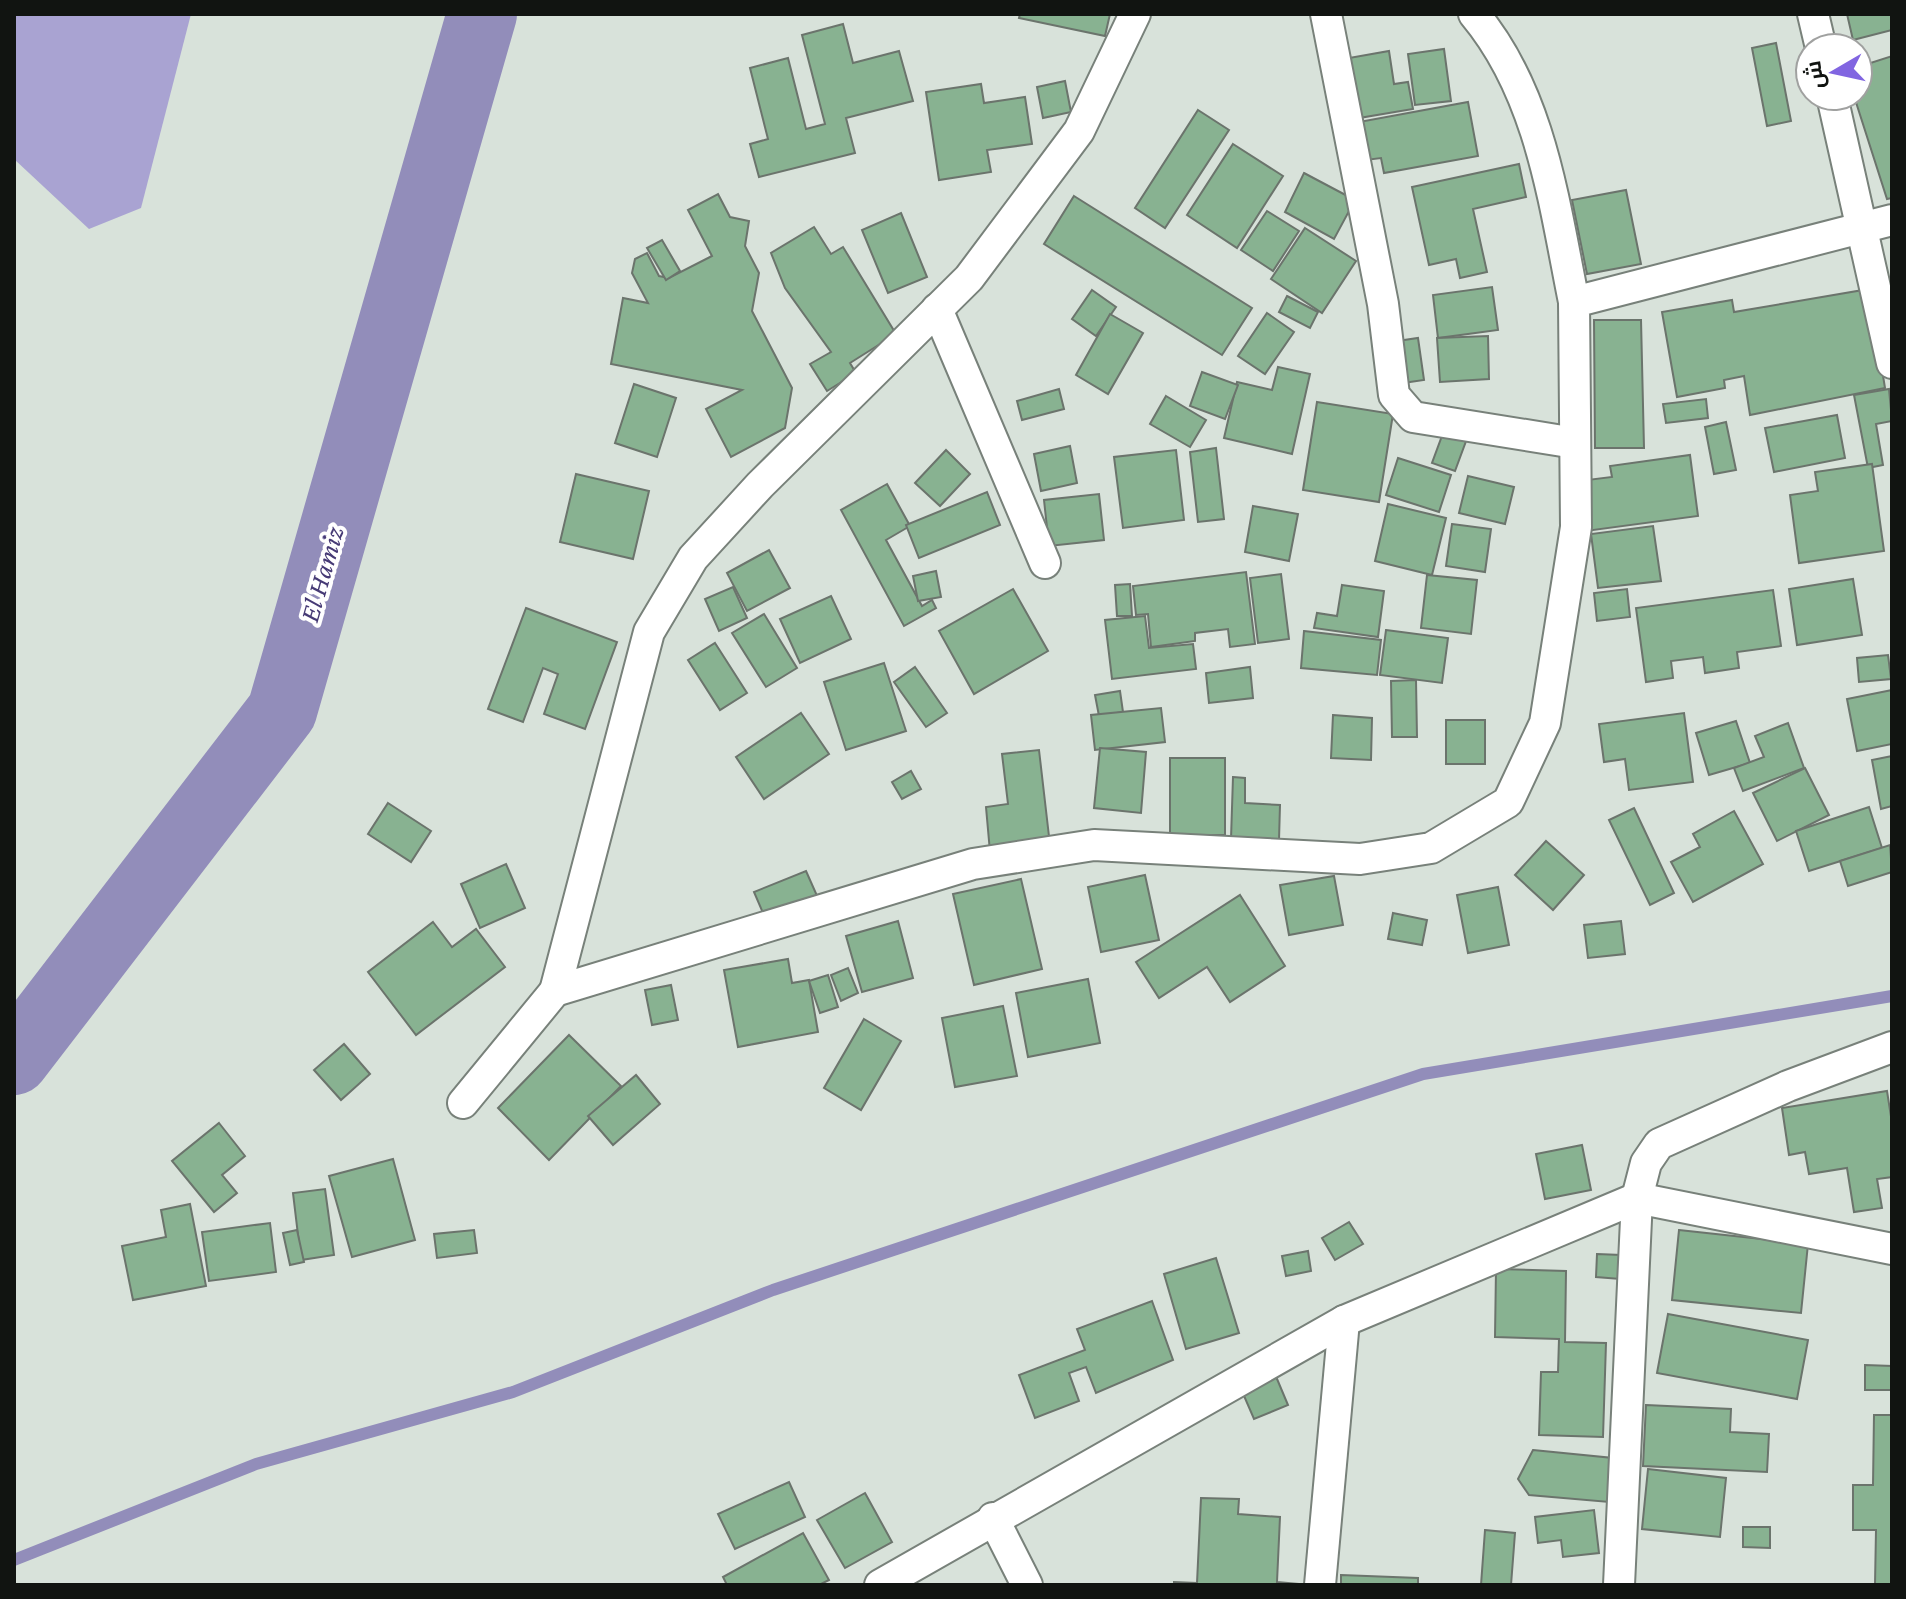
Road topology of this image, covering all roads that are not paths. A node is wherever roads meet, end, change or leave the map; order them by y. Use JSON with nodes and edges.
{"nodes":[{"id":1,"x":1135,"y":14,"type":"edge"},
{"id":2,"x":1326,"y":14,"type":"edge"},
{"id":3,"x":1474,"y":14,"type":"edge"},
{"id":4,"x":1836,"y":112,"type":"edge"},
{"id":5,"x":1892,"y":220,"type":"edge"},
{"id":6,"x":1863,"y":227,"type":"junction"},
{"id":7,"x":1574,"y":302,"type":"junction"},
{"id":8,"x":937,"y":309,"type":"junction"},
{"id":9,"x":1892,"y":363,"type":"edge"},
{"id":10,"x":1575,"y":443,"type":"junction"},
{"id":11,"x":1045,"y":563,"type":"dead end"},
{"id":12,"x":555,"y":991,"type":"junction"},
{"id":13,"x":1892,"y":1047,"type":"edge"},
{"id":14,"x":463,"y":1103,"type":"dead end"},
{"id":15,"x":1637,"y":1198,"type":"junction"},
{"id":16,"x":1892,"y":1249,"type":"edge"},
{"id":17,"x":1344,"y":1321,"type":"junction"},
{"id":18,"x":993,"y":1518,"type":"junction"},
{"id":19,"x":880,"y":1585,"type":"edge"},
{"id":20,"x":1027,"y":1585,"type":"edge"},
{"id":21,"x":1320,"y":1585,"type":"edge"},
{"id":22,"x":1619,"y":1585,"type":"edge"}],
"edges":[{"from":1,"to":8,"type":"street"},
{"from":2,"to":10,"type":"street"},
{"from":3,"to":7,"type":"street"},
{"from":4,"to":6,"type":"street"},
{"from":5,"to":6,"type":"street"},
{"from":6,"to":7,"type":"street"},
{"from":6,"to":9,"type":"street"},
{"from":7,"to":10,"type":"street"},
{"from":8,"to":11,"type":"street"},
{"from":8,"to":12,"type":"street"},
{"from":10,"to":12,"type":"street"},
{"from":12,"to":14,"type":"street"},
{"from":13,"to":15,"type":"street"},
{"from":15,"to":16,"type":"street"},
{"from":15,"to":17,"type":"street"},
{"from":15,"to":22,"type":"street"},
{"from":17,"to":18,"type":"street"},
{"from":17,"to":21,"type":"street"},
{"from":18,"to":19,"type":"street"},
{"from":18,"to":20,"type":"street"}]}
